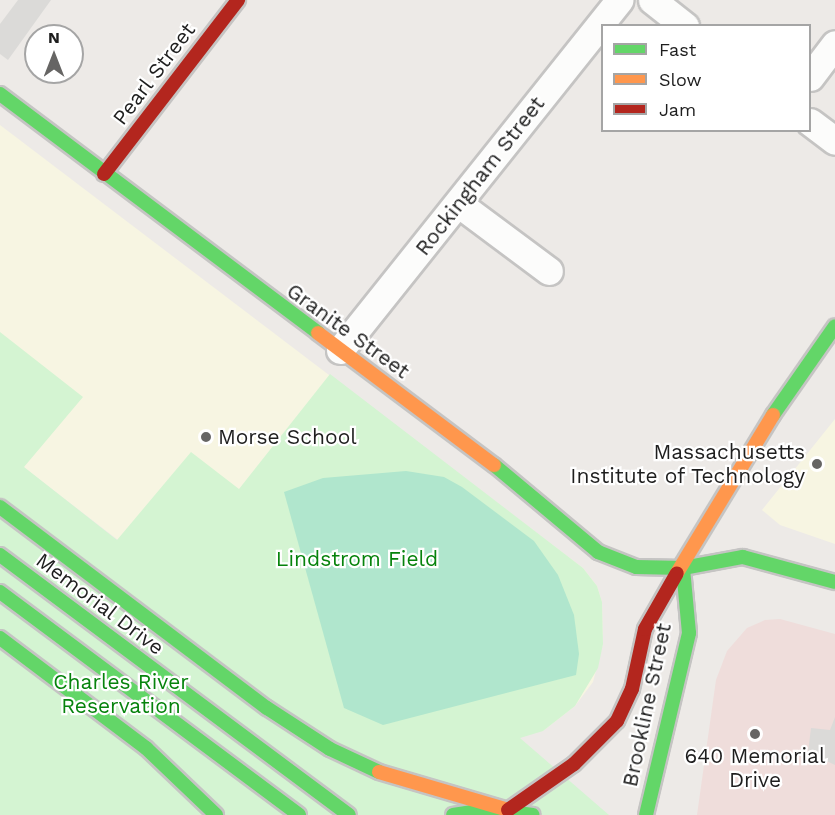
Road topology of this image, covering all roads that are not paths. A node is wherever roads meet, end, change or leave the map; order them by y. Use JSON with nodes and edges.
{"nodes":[{"id":1,"x":238,"y":0,"type":"edge"},
{"id":2,"x":619,"y":0,"type":"edge"},
{"id":3,"x":652,"y":0,"type":"edge"},
{"id":4,"x":682,"y":24,"type":"edge"},
{"id":5,"x":835,"y":44,"type":"edge"},
{"id":6,"x":811,"y":76,"type":"edge"},
{"id":7,"x":0,"y":94,"type":"edge"},
{"id":8,"x":811,"y":123,"type":"edge"},
{"id":9,"x":835,"y":141,"type":"edge"},
{"id":10,"x":104,"y":174,"type":"junction"},
{"id":11,"x":459,"y":204,"type":"junction"},
{"id":12,"x":549,"y":271,"type":"dead end"},
{"id":13,"x":835,"y":326,"type":"edge"},
{"id":14,"x":340,"y":350,"type":"junction"},
{"id":15,"x":0,"y":507,"type":"edge"},
{"id":16,"x":0,"y":555,"type":"edge"},
{"id":17,"x":683,"y":568,"type":"junction"},
{"id":18,"x":835,"y":582,"type":"edge"},
{"id":19,"x":0,"y":592,"type":"edge"},
{"id":20,"x":0,"y":638,"type":"edge"},
{"id":21,"x":508,"y":810,"type":"junction"},
{"id":22,"x":216,"y":815,"type":"edge"},
{"id":23,"x":299,"y":815,"type":"edge"},
{"id":24,"x":349,"y":815,"type":"edge"},
{"id":25,"x":453,"y":815,"type":"edge"},
{"id":26,"x":533,"y":815,"type":"edge"},
{"id":27,"x":646,"y":815,"type":"edge"}],
"edges":[{"from":1,"to":10,"type":"main road","name":"Pearl Street"},
{"from":2,"to":11,"type":"street","name":"Rockingham Street"},
{"from":3,"to":4,"type":"street"},
{"from":5,"to":6,"type":"street"},
{"from":7,"to":10,"type":"main road","name":"Granite Street"},
{"from":8,"to":9,"type":"street"},
{"from":10,"to":14,"type":"main road","name":"Granite Street"},
{"from":11,"to":12,"type":"street"},
{"from":11,"to":14,"type":"street","name":"Rockingham Street"},
{"from":13,"to":17,"type":"main road","name":"Brookline Street"},
{"from":14,"to":17,"type":"main road","name":"Granite Street"},
{"from":15,"to":21,"type":"main road"},
{"from":16,"to":24,"type":"main road","name":"Memorial Drive"},
{"from":17,"to":18,"type":"main road","name":"Granite Street"},
{"from":17,"to":21,"type":"main road","name":"Brookline Street"},
{"from":17,"to":27,"type":"main road","name":"Brookline Street"},
{"from":19,"to":23,"type":"main road"},
{"from":20,"to":22,"type":"main road"},
{"from":21,"to":25,"type":"main road"},
{"from":21,"to":26,"type":"main road"}]}
